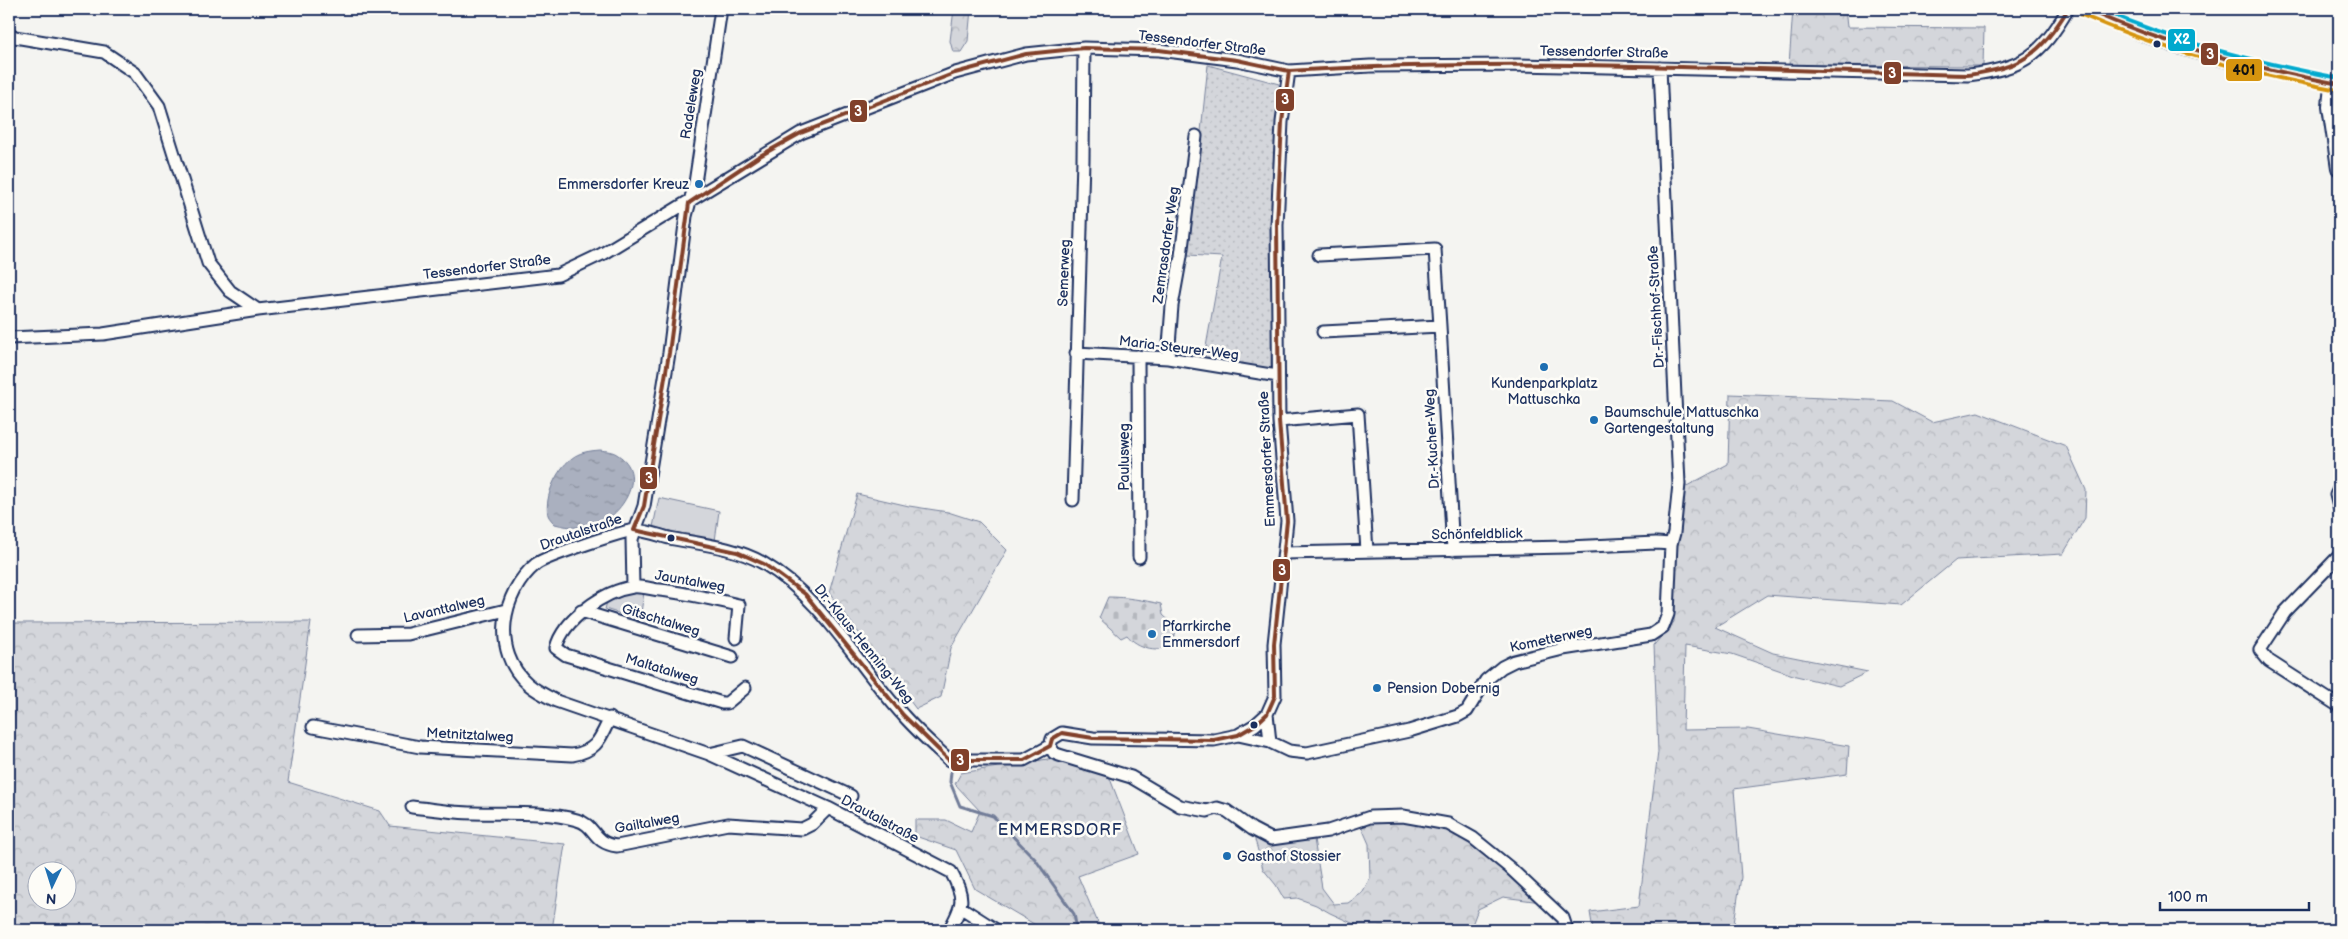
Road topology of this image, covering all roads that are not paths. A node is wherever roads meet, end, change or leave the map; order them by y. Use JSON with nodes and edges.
{"nodes":[{"id":1,"x":721,"y":9,"type":"edge"},
{"id":2,"x":2068,"y":9,"type":"edge"},
{"id":3,"x":2085,"y":9,"type":"edge"},
{"id":4,"x":9,"y":36,"type":"edge"},
{"id":5,"x":1084,"y":48,"type":"junction"},
{"id":6,"x":1660,"y":68,"type":"junction"},
{"id":7,"x":1289,"y":71,"type":"junction"},
{"id":8,"x":2335,"y":83,"type":"edge"},
{"id":9,"x":1196,"y":136,"type":"dead end"},
{"id":10,"x":2339,"y":168,"type":"edge"},
{"id":11,"x":689,"y":203,"type":"junction"},
{"id":12,"x":1319,"y":255,"type":"dead end"},
{"id":13,"x":258,"y":310,"type":"junction"},
{"id":14,"x":1440,"y":326,"type":"junction"},
{"id":15,"x":1323,"y":332,"type":"dead end"},
{"id":16,"x":9,"y":338,"type":"edge"},
{"id":17,"x":1076,"y":353,"type":"junction"},
{"id":18,"x":1138,"y":356,"type":"junction"},
{"id":19,"x":1168,"y":358,"type":"junction"},
{"id":20,"x":1278,"y":376,"type":"junction"},
{"id":21,"x":1279,"y":421,"type":"junction"},
{"id":22,"x":2339,"y":489,"type":"edge"},
{"id":23,"x":1073,"y":500,"type":"dead end"},
{"id":24,"x":2339,"y":507,"type":"edge"},
{"id":25,"x":634,"y":530,"type":"junction"},
{"id":26,"x":1671,"y":544,"type":"junction"},
{"id":27,"x":1453,"y":550,"type":"junction"},
{"id":28,"x":1367,"y":551,"type":"junction"},
{"id":29,"x":1284,"y":554,"type":"junction"},
{"id":30,"x":2339,"y":556,"type":"edge"},
{"id":31,"x":1139,"y":557,"type":"dead end"},
{"id":32,"x":632,"y":587,"type":"junction"},
{"id":33,"x":506,"y":610,"type":"junction"},
{"id":34,"x":581,"y":611,"type":"junction"},
{"id":35,"x":358,"y":635,"type":"dead end"},
{"id":36,"x":736,"y":638,"type":"dead end"},
{"id":37,"x":732,"y":657,"type":"dead end"},
{"id":38,"x":745,"y":688,"type":"dead end"},
{"id":39,"x":2339,"y":706,"type":"edge"},
{"id":40,"x":1267,"y":714,"type":"junction"},
{"id":41,"x":610,"y":718,"type":"junction"},
{"id":42,"x":313,"y":727,"type":"dead end"},
{"id":43,"x":1238,"y":735,"type":"junction"},
{"id":44,"x":1270,"y":742,"type":"junction"},
{"id":45,"x":1050,"y":746,"type":"junction"},
{"id":46,"x":709,"y":754,"type":"junction"},
{"id":47,"x":851,"y":796,"type":"dead end"},
{"id":48,"x":412,"y":807,"type":"dead end"},
{"id":49,"x":828,"y":808,"type":"junction"},
{"id":50,"x":960,"y":906,"type":"junction"},
{"id":51,"x":949,"y":930,"type":"edge"},
{"id":52,"x":996,"y":930,"type":"edge"},
{"id":53,"x":1567,"y":930,"type":"edge"}],
"edges":[{"from":1,"to":11,"type":"street","name":"Radeleweg"},
{"from":2,"to":6,"type":"street","name":"Tessendorfer Straße"},
{"from":3,"to":8,"type":"main road"},
{"from":4,"to":13,"type":"street"},
{"from":5,"to":7,"type":"street","name":"Tessendorfer Straße"},
{"from":5,"to":11,"type":"street","name":"Tessendorfer Straße"},
{"from":5,"to":17,"type":"street","name":"Semerweg"},
{"from":6,"to":7,"type":"street","name":"Tessendorfer Straße"},
{"from":6,"to":26,"type":"street","name":"Dr.-Fischhof-Straße"},
{"from":7,"to":20,"type":"street","name":"Emmersdorfer Straße"},
{"from":8,"to":10,"type":"main road"},
{"from":9,"to":19,"type":"street","name":"Zemrasdorfer Weg"},
{"from":11,"to":13,"type":"street","name":"Tessendorfer Straße"},
{"from":11,"to":25,"type":"street","name":"Drautalstraße"},
{"from":12,"to":14,"type":"street","name":"Dr.-Kucher-Weg"},
{"from":13,"to":16,"type":"street","name":"Tessendorfer Straße"},
{"from":14,"to":15,"type":"street"},
{"from":14,"to":27,"type":"street","name":"Dr.-Kucher-Weg"},
{"from":17,"to":18,"type":"street","name":"Maria-Steurer-Weg"},
{"from":17,"to":23,"type":"street","name":"Semerweg"},
{"from":18,"to":19,"type":"street","name":"Maria-Steurer-Weg"},
{"from":18,"to":31,"type":"street","name":"Paulusweg"},
{"from":19,"to":20,"type":"street","name":"Maria-Steurer-Weg"},
{"from":20,"to":21,"type":"street","name":"Emmersdorfer Straße"},
{"from":21,"to":28,"type":"street"},
{"from":21,"to":29,"type":"street","name":"Emmersdorfer Straße"},
{"from":22,"to":24,"type":"street"},
{"from":25,"to":32,"type":"street"},
{"from":25,"to":33,"type":"street","name":"Drautalstraße"},
{"from":25,"to":45,"type":"street","name":"Dr.-Klaus-Henning-Weg"},
{"from":26,"to":27,"type":"street","name":"Schönfeldblick"},
{"from":26,"to":44,"type":"street","name":"Kometterweg"},
{"from":27,"to":28,"type":"street","name":"Schönfeldblick"},
{"from":28,"to":29,"type":"street","name":"Schönfeldblick"},
{"from":29,"to":40,"type":"street","name":"Emmersdorfer Straße"},
{"from":30,"to":39,"type":"street"},
{"from":32,"to":34,"type":"street"},
{"from":32,"to":36,"type":"street","name":"Jauntalweg"},
{"from":33,"to":35,"type":"street","name":"Lavanttalweg"},
{"from":33,"to":41,"type":"street","name":"Drautalstraße"},
{"from":34,"to":37,"type":"street","name":"Gitschtalweg"},
{"from":34,"to":38,"type":"street","name":"Maltatalweg"},
{"from":40,"to":43,"type":"street"},
{"from":40,"to":44,"type":"street"},
{"from":41,"to":42,"type":"street","name":"Metnitztalweg"},
{"from":41,"to":46,"type":"street","name":"Drautalstraße"},
{"from":43,"to":44,"type":"street","name":"Kometterweg"},
{"from":43,"to":45,"type":"street"},
{"from":45,"to":53,"type":"street"},
{"from":46,"to":47,"type":"street","name":"Drautalstraße"},
{"from":46,"to":49,"type":"street","name":"Drautalstraße"},
{"from":48,"to":49,"type":"street","name":"Gailtalweg"},
{"from":49,"to":50,"type":"street","name":"Drautalstraße"},
{"from":50,"to":51,"type":"street"},
{"from":50,"to":52,"type":"street"}]}
